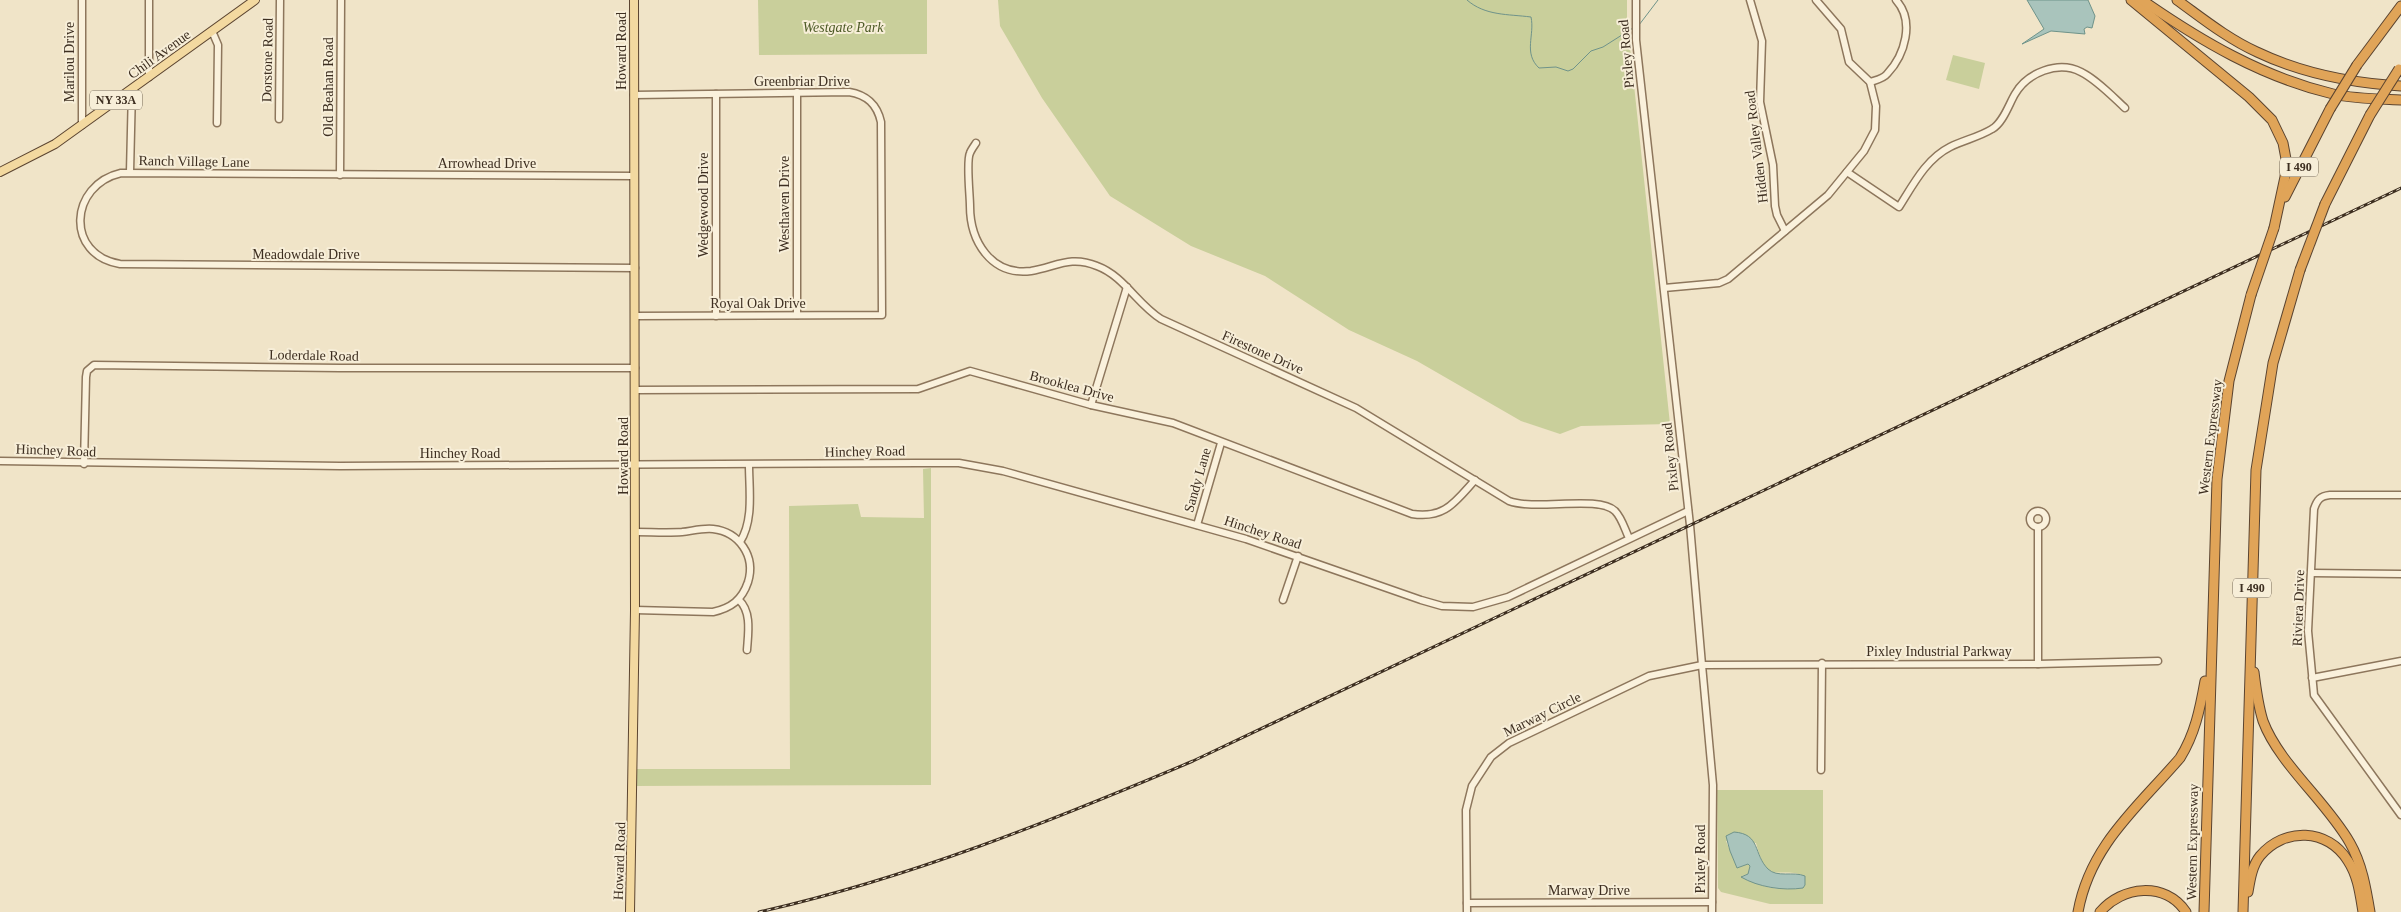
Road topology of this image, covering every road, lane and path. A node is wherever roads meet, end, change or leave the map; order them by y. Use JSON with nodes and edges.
{"nodes":[{"id":1,"x":82,"y":0,"type":"edge"},
{"id":2,"x":149,"y":0,"type":"edge"},
{"id":3,"x":256,"y":0,"type":"edge"},
{"id":4,"x":280,"y":0,"type":"edge"},
{"id":5,"x":341,"y":0,"type":"edge"},
{"id":6,"x":634,"y":0,"type":"edge"},
{"id":7,"x":1636,"y":0,"type":"edge"},
{"id":8,"x":1750,"y":0,"type":"edge"},
{"id":9,"x":1816,"y":0,"type":"edge"},
{"id":10,"x":1896,"y":0,"type":"edge"},
{"id":11,"x":2131,"y":0,"type":"edge"},
{"id":12,"x":2142,"y":0,"type":"edge"},
{"id":13,"x":2177,"y":0,"type":"edge"},
{"id":14,"x":2401,"y":6,"type":"edge"},
{"id":15,"x":212,"y":31,"type":"junction"},
{"id":16,"x":2400,"y":68,"type":"edge"},
{"id":17,"x":149,"y":77,"type":"junction"},
{"id":18,"x":1870,"y":82,"type":"junction"},
{"id":19,"x":2401,"y":86,"type":"edge"},
{"id":20,"x":132,"y":89,"type":"junction"},
{"id":21,"x":797,"y":92,"type":"junction"},
{"id":22,"x":716,"y":94,"type":"junction"},
{"id":23,"x":634,"y":95,"type":"junction"},
{"id":24,"x":2401,"y":100,"type":"edge"},
{"id":25,"x":2125,"y":108,"type":"dead end"},
{"id":26,"x":279,"y":119,"type":"dead end"},
{"id":27,"x":217,"y":123,"type":"dead end"},
{"id":28,"x":82,"y":125,"type":"junction"},
{"id":29,"x":976,"y":143,"type":"dead end"},
{"id":30,"x":0,"y":172,"type":"edge"},
{"id":31,"x":130,"y":172,"type":"junction"},
{"id":32,"x":1847,"y":172,"type":"junction"},
{"id":33,"x":340,"y":175,"type":"junction"},
{"id":34,"x":634,"y":176,"type":"junction"},
{"id":35,"x":2274,"y":228,"type":"junction"},
{"id":36,"x":1785,"y":231,"type":"junction"},
{"id":37,"x":635,"y":268,"type":"junction"},
{"id":38,"x":1127,"y":287,"type":"junction"},
{"id":39,"x":1664,"y":288,"type":"junction"},
{"id":40,"x":797,"y":315,"type":"junction"},
{"id":41,"x":882,"y":315,"type":"joint"},
{"id":42,"x":635,"y":316,"type":"junction"},
{"id":43,"x":716,"y":316,"type":"junction"},
{"id":44,"x":635,"y":368,"type":"junction"},
{"id":45,"x":635,"y":390,"type":"junction"},
{"id":46,"x":1091,"y":405,"type":"junction"},
{"id":47,"x":1221,"y":443,"type":"junction"},
{"id":48,"x":0,"y":461,"type":"edge"},
{"id":49,"x":84,"y":464,"type":"junction"},
{"id":50,"x":749,"y":464,"type":"junction"},
{"id":51,"x":636,"y":466,"type":"junction"},
{"id":52,"x":1475,"y":480,"type":"junction"},
{"id":53,"x":2401,"y":495,"type":"edge"},
{"id":54,"x":1688,"y":511,"type":"junction"},
{"id":55,"x":1197,"y":525,"type":"junction"},
{"id":56,"x":2038,"y":527,"type":"dead end"},
{"id":57,"x":636,"y":532,"type":"junction"},
{"id":58,"x":1629,"y":538,"type":"junction"},
{"id":59,"x":740,"y":542,"type":"junction"},
{"id":60,"x":1298,"y":556,"type":"junction"},
{"id":61,"x":2312,"y":573,"type":"junction"},
{"id":62,"x":2401,"y":574,"type":"edge"},
{"id":63,"x":739,"y":600,"type":"junction"},
{"id":64,"x":1283,"y":600,"type":"dead end"},
{"id":65,"x":635,"y":610,"type":"junction"},
{"id":66,"x":2250,"y":646,"type":"junction"},
{"id":67,"x":747,"y":650,"type":"dead end"},
{"id":68,"x":2210,"y":656,"type":"junction"},
{"id":69,"x":2158,"y":661,"type":"dead end"},
{"id":70,"x":2401,"y":661,"type":"edge"},
{"id":71,"x":1822,"y":663,"type":"junction"},
{"id":72,"x":2038,"y":664,"type":"junction"},
{"id":73,"x":1702,"y":665,"type":"junction"},
{"id":74,"x":2312,"y":678,"type":"junction"},
{"id":75,"x":1821,"y":770,"type":"dead end"},
{"id":76,"x":2401,"y":816,"type":"edge"},
{"id":77,"x":1712,"y":902,"type":"junction"},
{"id":78,"x":1467,"y":903,"type":"junction"},
{"id":79,"x":630,"y":912,"type":"edge"},
{"id":80,"x":1467,"y":912,"type":"edge"},
{"id":81,"x":1712,"y":912,"type":"edge"},
{"id":82,"x":2078,"y":912,"type":"edge"},
{"id":83,"x":2100,"y":912,"type":"edge"},
{"id":84,"x":2186,"y":912,"type":"edge"},
{"id":85,"x":2204,"y":912,"type":"edge"},
{"id":86,"x":2243,"y":912,"type":"edge"},
{"id":87,"x":2363,"y":912,"type":"edge"},
{"id":88,"x":2370,"y":912,"type":"edge"}],
"edges":[{"from":1,"to":28,"type":"street","name":"Marilou Drive"},
{"from":2,"to":17,"type":"street"},
{"from":3,"to":15,"type":"main road","name":"Chili Avenue","number":"NY 33A"},
{"from":4,"to":26,"type":"street","name":"Dorstone Road"},
{"from":5,"to":33,"type":"street","name":"Old Beahan Road"},
{"from":6,"to":23,"type":"main road","name":"Howard Road"},
{"from":7,"to":39,"type":"street","name":"Pixley Road"},
{"from":8,"to":36,"type":"street","name":"Hidden Valley Road"},
{"from":9,"to":18,"type":"street"},
{"from":10,"to":18,"type":"street"},
{"from":11,"to":35,"type":"highway"},
{"from":12,"to":24,"type":"highway"},
{"from":13,"to":19,"type":"highway"},
{"from":14,"to":35,"type":"highway","name":"Western Expressway","number":"I 490","bridge":true},
{"from":15,"to":17,"type":"main road","name":"Chili Avenue","number":"NY 33A"},
{"from":15,"to":27,"type":"street"},
{"from":16,"to":66,"type":"highway","number":"I 490","bridge":true},
{"from":17,"to":20,"type":"main road","name":"Chili Avenue","number":"NY 33A"},
{"from":18,"to":32,"type":"street"},
{"from":20,"to":28,"type":"main road","name":"Chili Avenue","number":"NY 33A"},
{"from":20,"to":31,"type":"street","name":"Ranch Village Lane"},
{"from":21,"to":22,"type":"street","name":"Greenbriar Drive"},
{"from":21,"to":40,"type":"street","name":"Westhaven Drive"},
{"from":21,"to":41,"type":"street","name":"Greenbriar Drive"},
{"from":22,"to":23,"type":"street","name":"Greenbriar Drive"},
{"from":22,"to":43,"type":"street","name":"Wedgewood Drive"},
{"from":23,"to":34,"type":"main road","name":"Howard Road"},
{"from":25,"to":32,"type":"street"},
{"from":28,"to":30,"type":"main road","name":"Chili Avenue","number":"NY 33A"},
{"from":29,"to":38,"type":"street","name":"Firestone Drive"},
{"from":31,"to":33,"type":"street","name":"Ranch Village Lane"},
{"from":31,"to":37,"type":"street","name":"Meadowdale Drive"},
{"from":32,"to":36,"type":"street"},
{"from":33,"to":34,"type":"street","name":"Arrowhead Drive"},
{"from":34,"to":37,"type":"main road","name":"Howard Road"},
{"from":35,"to":68,"type":"highway","name":"Western Expressway","number":"I 490","bridge":true},
{"from":36,"to":39,"type":"street"},
{"from":37,"to":42,"type":"main road","name":"Howard Road"},
{"from":38,"to":46,"type":"street"},
{"from":38,"to":52,"type":"street","name":"Firestone Drive"},
{"from":39,"to":54,"type":"street","name":"Pixley Road"},
{"from":40,"to":41,"type":"street","name":"Royal Oak Drive"},
{"from":40,"to":43,"type":"street","name":"Royal Oak Drive"},
{"from":42,"to":43,"type":"street","name":"Royal Oak Drive"},
{"from":42,"to":44,"type":"main road","name":"Howard Road"},
{"from":44,"to":45,"type":"main road","name":"Howard Road"},
{"from":44,"to":49,"type":"street","name":"Loderdale Road"},
{"from":45,"to":46,"type":"street","name":"Brooklea Drive"},
{"from":45,"to":51,"type":"main road","name":"Howard Road"},
{"from":46,"to":47,"type":"street","name":"Brooklea Drive"},
{"from":47,"to":52,"type":"street","name":"Brooklea Drive"},
{"from":47,"to":55,"type":"street","name":"Sandy Lane"},
{"from":48,"to":49,"type":"street","name":"Hinchey Road"},
{"from":49,"to":51,"type":"street","name":"Hinchey Road"},
{"from":50,"to":51,"type":"street","name":"Hinchey Road"},
{"from":50,"to":55,"type":"street","name":"Hinchey Road"},
{"from":50,"to":59,"type":"street"},
{"from":51,"to":57,"type":"main road","name":"Howard Road"},
{"from":52,"to":58,"type":"street","name":"Firestone Drive"},
{"from":53,"to":61,"type":"street","name":"Riviera Drive"},
{"from":54,"to":58,"type":"street","name":"Hinchey Road"},
{"from":54,"to":73,"type":"street","name":"Pixley Road"},
{"from":55,"to":60,"type":"street","name":"Hinchey Road"},
{"from":56,"to":72,"type":"street"},
{"from":57,"to":59,"type":"street"},
{"from":57,"to":65,"type":"main road","name":"Howard Road"},
{"from":58,"to":60,"type":"street","name":"Hinchey Road"},
{"from":59,"to":63,"type":"street"},
{"from":60,"to":64,"type":"street"},
{"from":61,"to":62,"type":"street"},
{"from":61,"to":74,"type":"street","name":"Riviera Drive"},
{"from":63,"to":65,"type":"street"},
{"from":63,"to":67,"type":"street"},
{"from":65,"to":79,"type":"main road","name":"Howard Road"},
{"from":66,"to":86,"type":"highway","number":"I 490"},
{"from":66,"to":88,"type":"highway"},
{"from":68,"to":82,"type":"highway"},
{"from":68,"to":85,"type":"highway","name":"Western Expressway","number":"I 490"},
{"from":69,"to":72,"type":"street","name":"Pixley Industrial Parkway"},
{"from":70,"to":74,"type":"street"},
{"from":71,"to":72,"type":"street","name":"Pixley Industrial Parkway"},
{"from":71,"to":73,"type":"street","name":"Pixley Industrial Parkway"},
{"from":71,"to":75,"type":"street"},
{"from":73,"to":77,"type":"street","name":"Pixley Road"},
{"from":73,"to":78,"type":"street","name":"Marway Circle"},
{"from":74,"to":76,"type":"street","name":"Riviera Drive"},
{"from":77,"to":78,"type":"street","name":"Marway Drive"},
{"from":77,"to":81,"type":"street","name":"Pixley Road"},
{"from":78,"to":80,"type":"street","name":"Marway Circle"},
{"from":83,"to":84,"type":"highway"},
{"from":86,"to":87,"type":"highway"}]}
